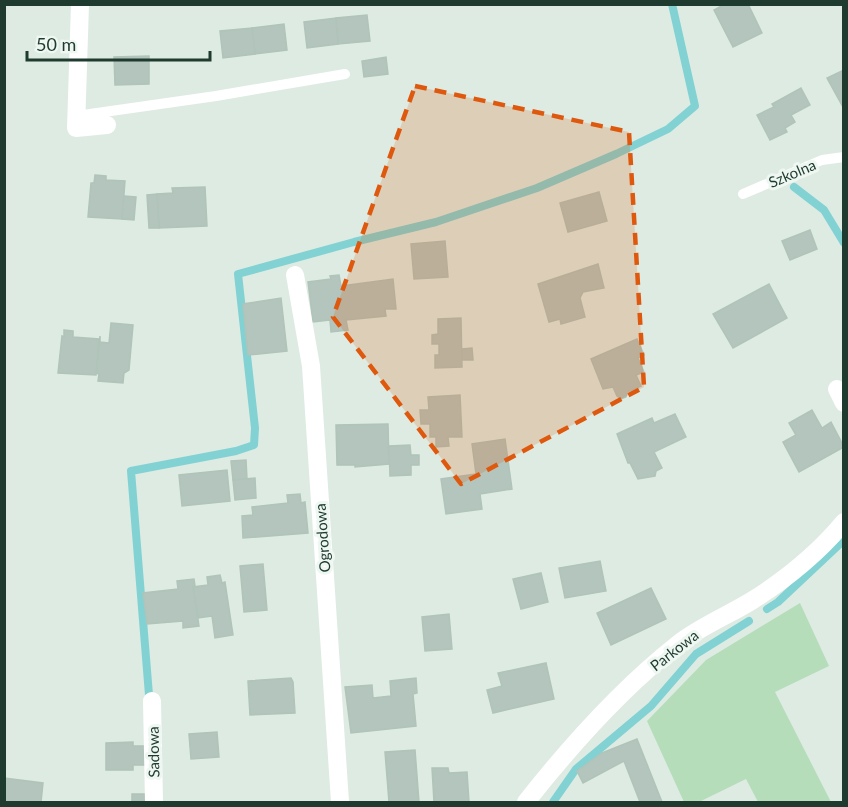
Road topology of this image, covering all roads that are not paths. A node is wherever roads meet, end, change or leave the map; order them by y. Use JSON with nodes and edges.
{"nodes":[{"id":1,"x":80,"y":4,"type":"edge"},
{"id":2,"x":345,"y":74,"type":"dead end"},
{"id":3,"x":76,"y":116,"type":"junction"},
{"id":4,"x":107,"y":125,"type":"dead end"},
{"id":5,"x":843,"y":157,"type":"edge"},
{"id":6,"x":743,"y":194,"type":"dead end"},
{"id":7,"x":296,"y":275,"type":"dead end"},
{"id":8,"x":843,"y":522,"type":"edge"},
{"id":9,"x":152,"y":701,"type":"dead end"},
{"id":10,"x":154,"y":802,"type":"edge"},
{"id":11,"x":340,"y":802,"type":"edge"},
{"id":12,"x":526,"y":802,"type":"edge"}],
"edges":[{"from":1,"to":3,"type":"street"},
{"from":2,"to":3,"type":"lane"},
{"from":3,"to":4,"type":"street"},
{"from":5,"to":6,"type":"lane","name":"Szkolna"},
{"from":7,"to":11,"type":"street","name":"Ogrodowa"},
{"from":8,"to":12,"type":"street","name":"Parkowa"},
{"from":9,"to":10,"type":"street","name":"Sadowa"}]}
